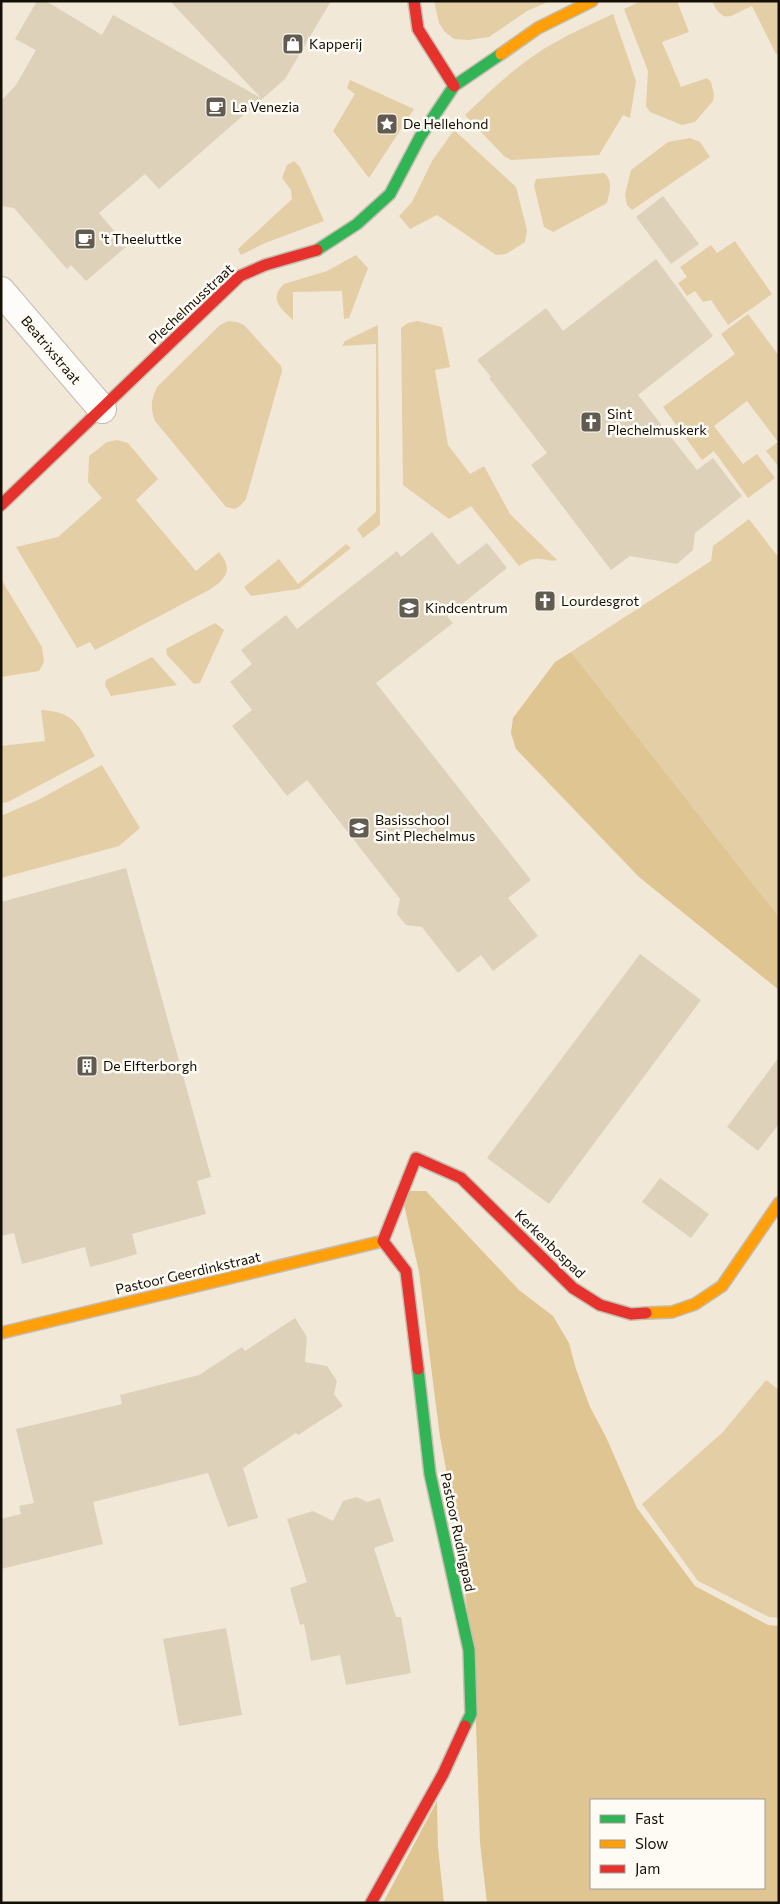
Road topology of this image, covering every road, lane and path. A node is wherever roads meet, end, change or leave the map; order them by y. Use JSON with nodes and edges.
{"nodes":[{"id":1,"x":414,"y":1,"type":"edge"},
{"id":2,"x":592,"y":1,"type":"edge"},
{"id":3,"x":454,"y":86,"type":"junction"},
{"id":4,"x":1,"y":291,"type":"edge"},
{"id":5,"x":102,"y":409,"type":"junction"},
{"id":6,"x":1,"y":505,"type":"edge"},
{"id":7,"x":779,"y":1203,"type":"edge"},
{"id":8,"x":383,"y":1242,"type":"junction"},
{"id":9,"x":1,"y":1333,"type":"edge"},
{"id":10,"x":371,"y":1903,"type":"edge"}],
"edges":[{"from":1,"to":3,"type":"street"},
{"from":2,"to":3,"type":"street","name":"Plechelmusstraat"},
{"from":3,"to":5,"type":"street","name":"Plechelmusstraat"},
{"from":4,"to":5,"type":"street","name":"Beatrixstraat"},
{"from":5,"to":6,"type":"street","name":"Plechelmusstraat"},
{"from":7,"to":8,"type":"street","name":"Kerkenbospad"},
{"from":8,"to":9,"type":"street","name":"Pastoor Geerdinkstraat"},
{"from":8,"to":10,"type":"street","name":"Pastoor Rudingpad"}]}
